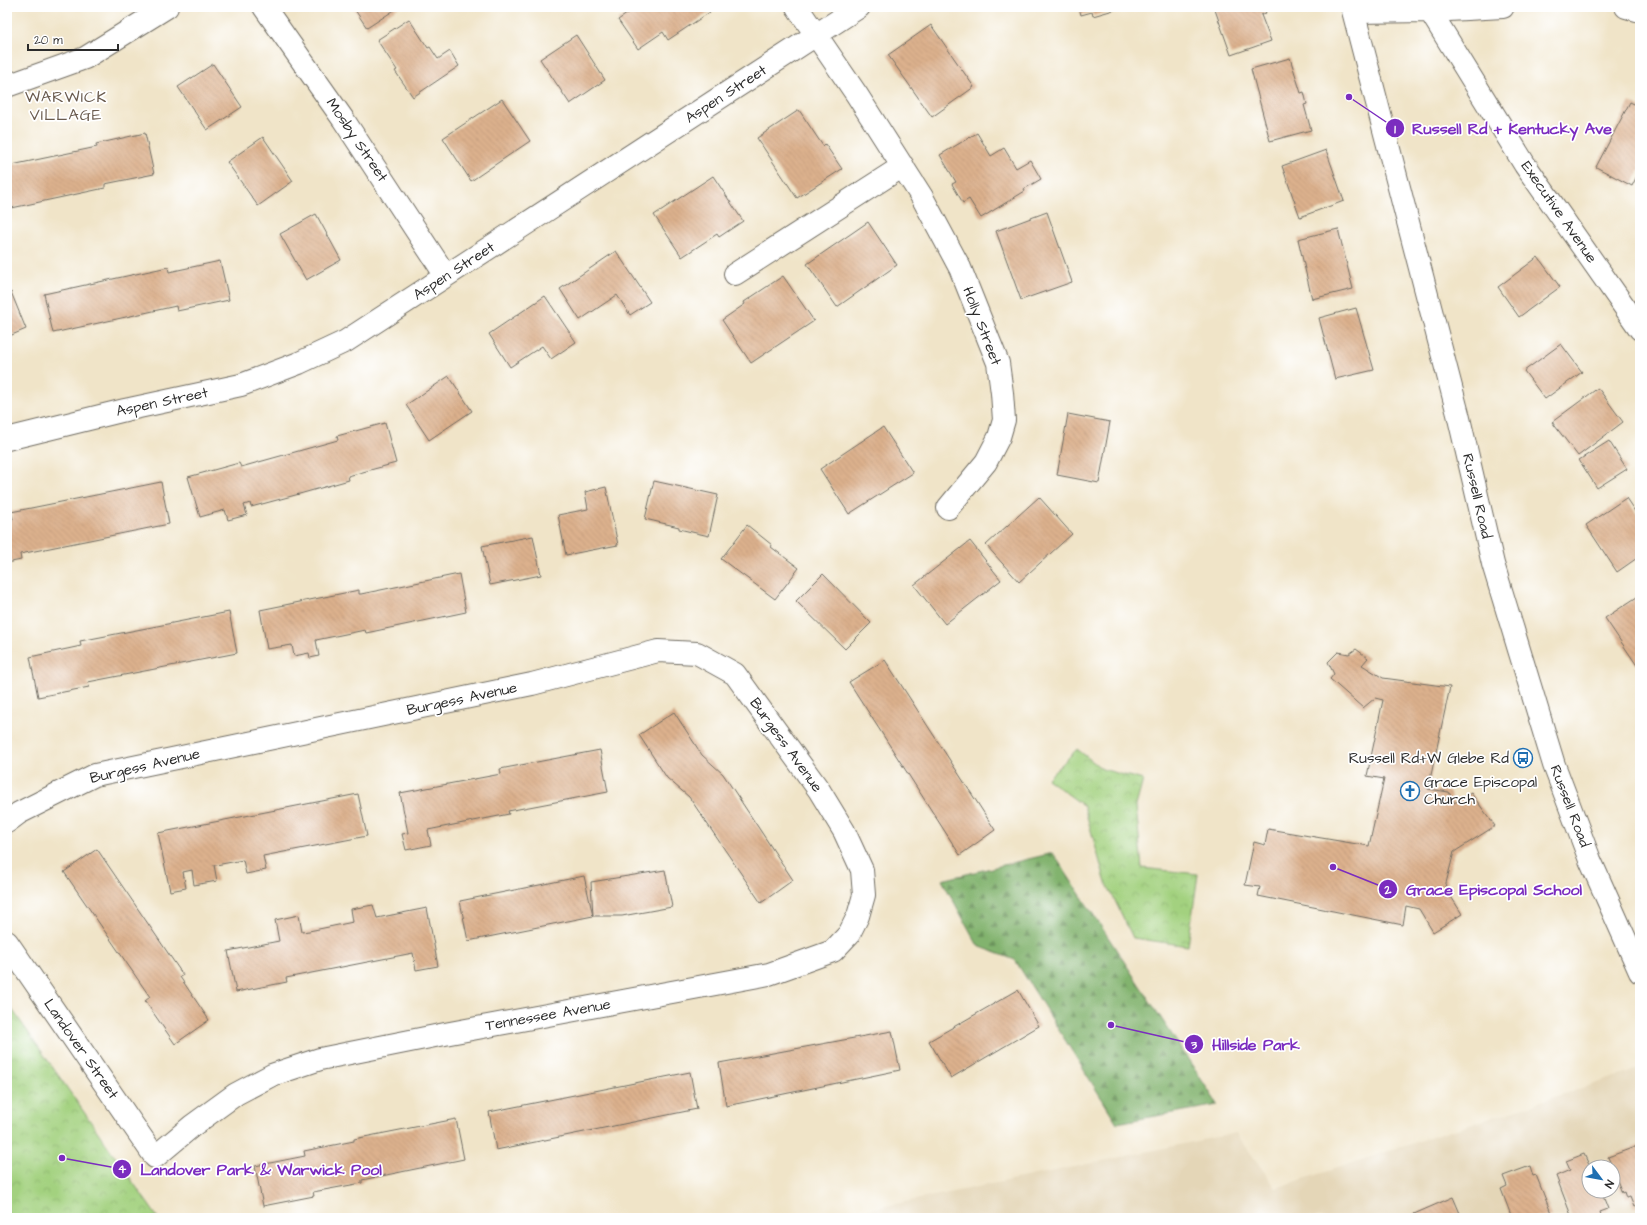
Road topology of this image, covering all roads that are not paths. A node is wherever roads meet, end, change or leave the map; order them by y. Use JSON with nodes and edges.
{"nodes":[{"id":1,"x":168,"y":7,"type":"edge"},
{"id":2,"x":264,"y":7,"type":"edge"},
{"id":3,"x":797,"y":7,"type":"edge"},
{"id":4,"x":859,"y":7,"type":"edge"},
{"id":5,"x":1503,"y":7,"type":"edge"},
{"id":6,"x":1626,"y":7,"type":"edge"},
{"id":7,"x":1353,"y":10,"type":"edge"},
{"id":8,"x":1430,"y":11,"type":"junction"},
{"id":9,"x":1640,"y":11,"type":"edge"},
{"id":10,"x":817,"y":36,"type":"junction"},
{"id":11,"x":7,"y":86,"type":"edge"},
{"id":12,"x":903,"y":166,"type":"junction"},
{"id":13,"x":735,"y":274,"type":"dead end"},
{"id":14,"x":446,"y":276,"type":"junction"},
{"id":15,"x":1637,"y":321,"type":"edge"},
{"id":16,"x":7,"y":439,"type":"edge"},
{"id":17,"x":948,"y":508,"type":"dead end"},
{"id":18,"x":7,"y":822,"type":"edge"},
{"id":19,"x":844,"y":831,"type":"joint"},
{"id":20,"x":7,"y":942,"type":"edge"},
{"id":21,"x":1640,"y":972,"type":"edge"},
{"id":22,"x":155,"y":1156,"type":"joint"}],
"edges":[{"from":1,"to":11,"type":"street"},
{"from":2,"to":14,"type":"street","name":"Mosby Street"},
{"from":3,"to":10,"type":"street","name":"Holly Street"},
{"from":4,"to":10,"type":"street","name":"Aspen Street"},
{"from":5,"to":8,"type":"street"},
{"from":6,"to":9,"type":"street"},
{"from":7,"to":8,"type":"street"},
{"from":7,"to":21,"type":"street","name":"Russell Road"},
{"from":8,"to":15,"type":"street","name":"Executive Avenue"},
{"from":10,"to":12,"type":"street","name":"Holly Street"},
{"from":10,"to":14,"type":"street","name":"Aspen Street"},
{"from":12,"to":13,"type":"street"},
{"from":12,"to":17,"type":"street","name":"Holly Street"},
{"from":14,"to":16,"type":"street","name":"Aspen Street"},
{"from":18,"to":19,"type":"street","name":"Burgess Avenue"},
{"from":19,"to":22,"type":"street","name":"Tennessee Avenue"},
{"from":20,"to":22,"type":"street","name":"Landover Street"}]}
